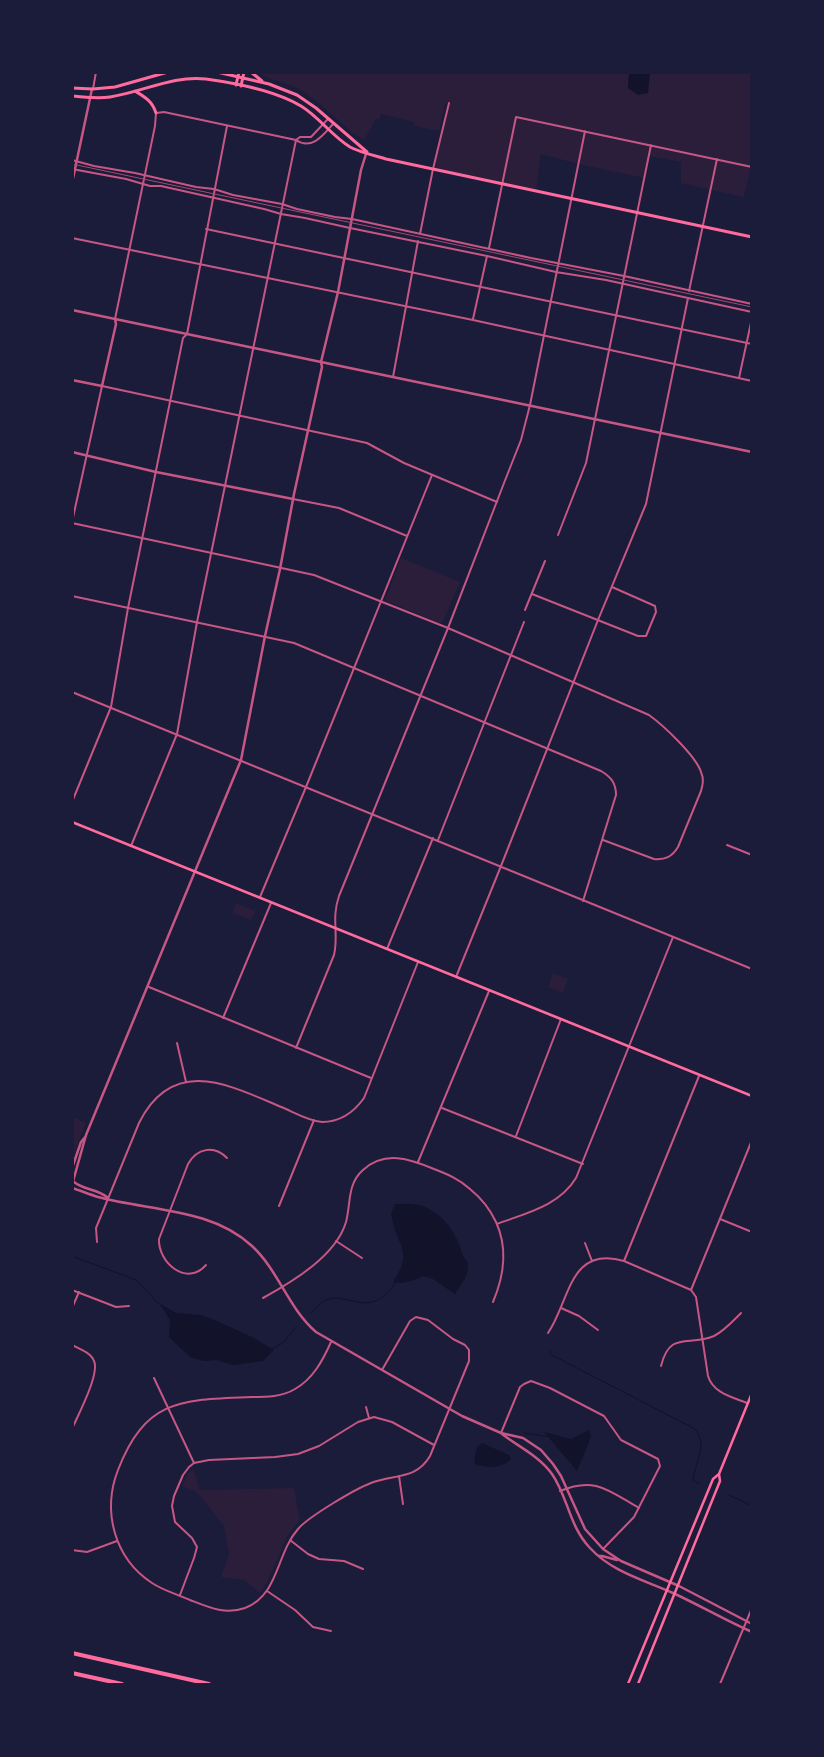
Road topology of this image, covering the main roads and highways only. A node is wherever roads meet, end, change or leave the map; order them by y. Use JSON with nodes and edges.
{"nodes":[{"id":1,"x":168,"y":72,"type":"edge"},
{"id":2,"x":217,"y":72,"type":"edge"},
{"id":3,"x":244,"y":72,"type":"edge"},
{"id":4,"x":251,"y":72,"type":"edge"},
{"id":5,"x":240,"y":76,"type":"edge"},
{"id":6,"x":269,"y":84,"type":"junction"},
{"id":7,"x":238,"y":86,"type":"junction"},
{"id":8,"x":72,"y":88,"type":"edge"},
{"id":9,"x":134,"y":91,"type":"junction"},
{"id":10,"x":72,"y":96,"type":"edge"},
{"id":11,"x":156,"y":112,"type":"road end"},
{"id":12,"x":367,"y":152,"type":"junction"},
{"id":13,"x":752,"y":237,"type":"edge"},
{"id":14,"x":72,"y":822,"type":"edge"},
{"id":15,"x":752,"y":1096,"type":"edge"},
{"id":16,"x":752,"y":1392,"type":"edge"},
{"id":17,"x":719,"y":1474,"type":"junction"},
{"id":18,"x":72,"y":1653,"type":"edge"},
{"id":19,"x":72,"y":1673,"type":"edge"},
{"id":20,"x":122,"y":1684,"type":"edge"},
{"id":21,"x":209,"y":1684,"type":"edge"},
{"id":22,"x":628,"y":1684,"type":"edge"},
{"id":23,"x":638,"y":1684,"type":"edge"}],
"edges":[{"from":1,"to":8,"type":"main road"},
{"from":2,"to":5,"type":"main road"},
{"from":3,"to":5,"type":"main road"},
{"from":4,"to":6,"type":"main road"},
{"from":5,"to":6,"type":"main road"},
{"from":5,"to":7,"type":"main road"},
{"from":6,"to":12,"type":"main road"},
{"from":7,"to":9,"type":"main road"},
{"from":7,"to":12,"type":"main road"},
{"from":9,"to":10,"type":"main road"},
{"from":9,"to":11,"type":"main road"},
{"from":12,"to":13,"type":"main road"},
{"from":14,"to":15,"type":"main road"},
{"from":16,"to":17,"type":"main road"},
{"from":17,"to":22,"type":"main road"},
{"from":17,"to":23,"type":"main road"},
{"from":18,"to":21,"type":"highway"},
{"from":19,"to":20,"type":"highway"}]}
